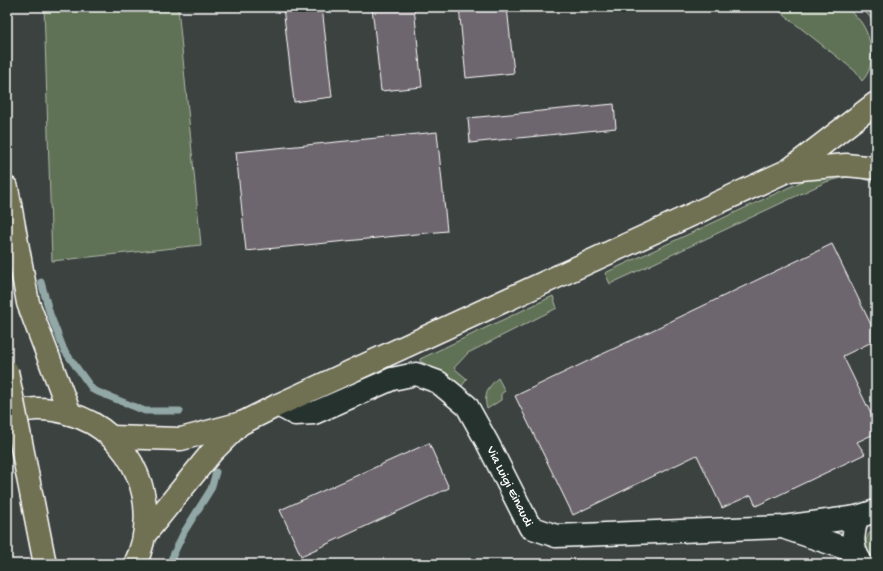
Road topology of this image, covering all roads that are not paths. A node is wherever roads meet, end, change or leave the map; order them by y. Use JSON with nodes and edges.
{"nodes":[{"id":1,"x":876,"y":103,"type":"edge"},
{"id":2,"x":876,"y":168,"type":"edge"},
{"id":3,"x":789,"y":170,"type":"junction"},
{"id":4,"x":7,"y":188,"type":"edge"},
{"id":5,"x":7,"y":371,"type":"edge"},
{"id":6,"x":278,"y":405,"type":"junction"},
{"id":7,"x":7,"y":414,"type":"edge"},
{"id":8,"x":70,"y":414,"type":"junction"},
{"id":9,"x":242,"y":423,"type":"junction"},
{"id":10,"x":111,"y":437,"type":"junction"},
{"id":11,"x":867,"y":514,"type":"edge"},
{"id":12,"x":783,"y":527,"type":"junction"},
{"id":13,"x":146,"y":533,"type":"junction"},
{"id":14,"x":859,"y":558,"type":"edge"},
{"id":15,"x":45,"y":564,"type":"edge"},
{"id":16,"x":135,"y":564,"type":"edge"}],
"edges":[{"from":1,"to":3,"type":"main road"},
{"from":2,"to":3,"type":"main road"},
{"from":3,"to":6,"type":"main road"},
{"from":4,"to":8,"type":"main road"},
{"from":5,"to":15,"type":"main road","bridge":true},
{"from":6,"to":9,"type":"main road"},
{"from":6,"to":12,"type":"lane","name":"Via Luigi Einaudi"},
{"from":7,"to":8,"type":"main road"},
{"from":8,"to":10,"type":"main road"},
{"from":9,"to":10,"type":"main road"},
{"from":9,"to":13,"type":"main road"},
{"from":10,"to":13,"type":"main road"},
{"from":11,"to":12,"type":"lane","name":"Via Luigi Einaudi"},
{"from":11,"to":14,"type":"lane"},
{"from":12,"to":14,"type":"lane"},
{"from":13,"to":16,"type":"main road"}]}
